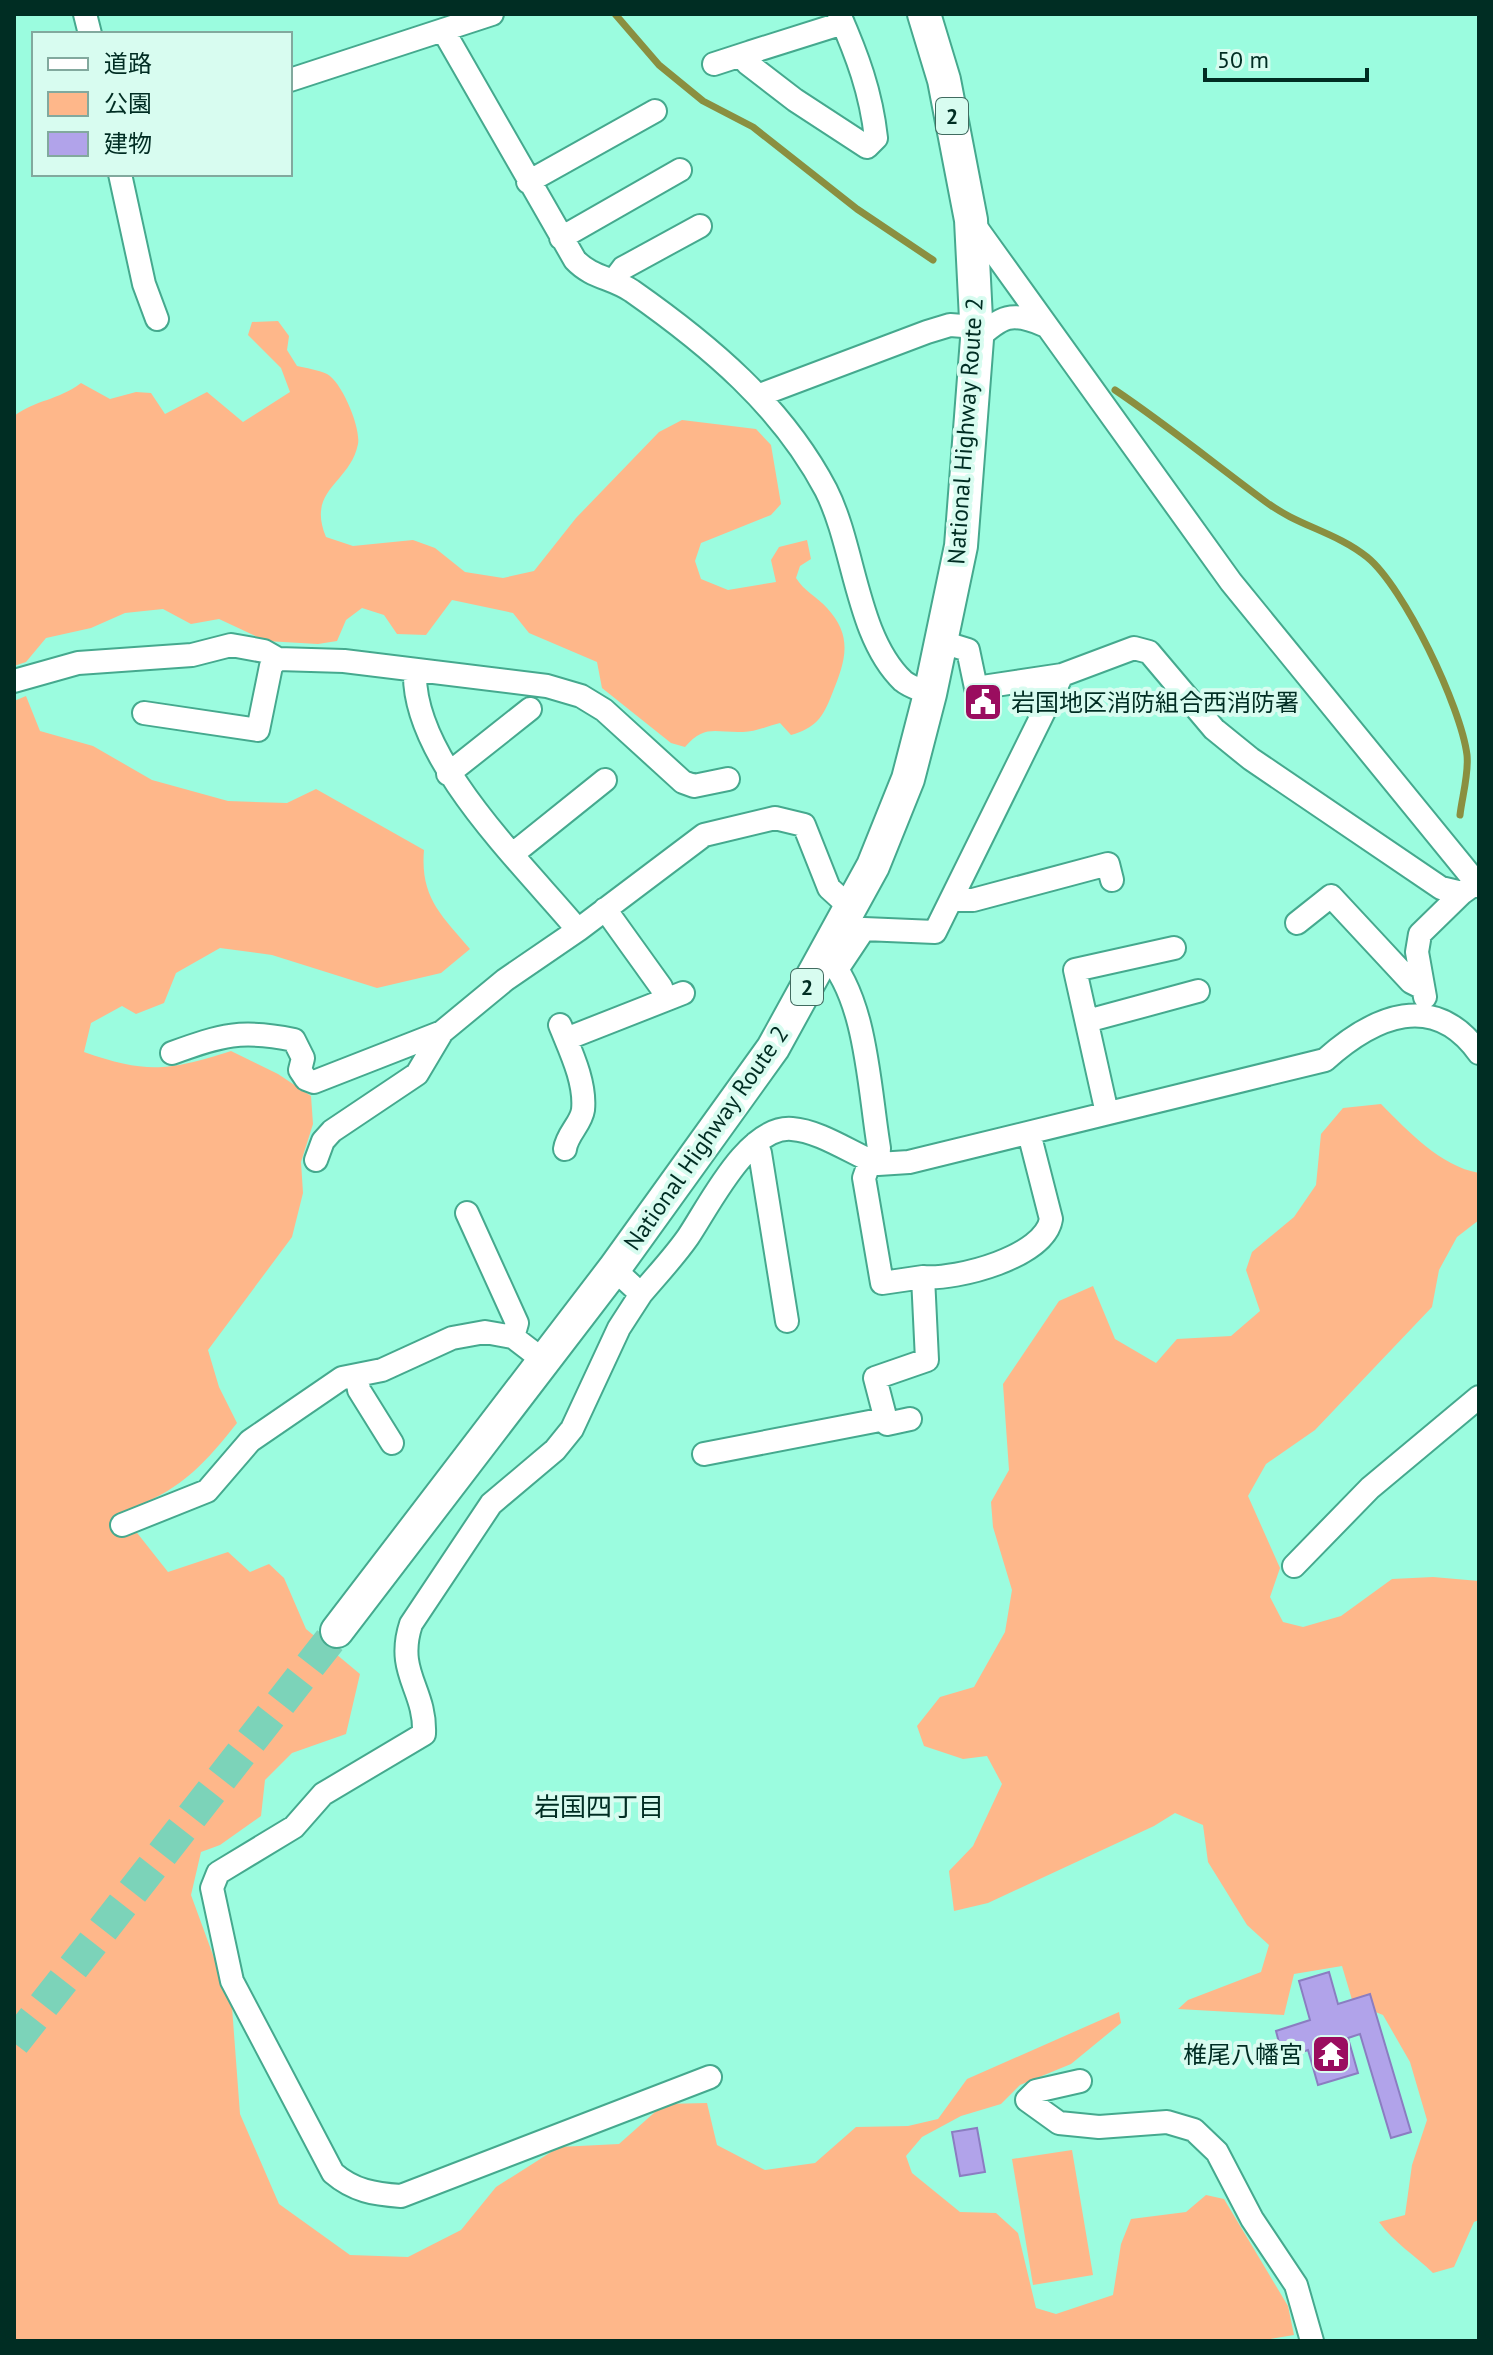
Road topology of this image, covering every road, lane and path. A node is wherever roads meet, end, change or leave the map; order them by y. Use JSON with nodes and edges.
{"nodes":[{"id":1,"x":492,"y":14,"type":"edge"},
{"id":2,"x":924,"y":14,"type":"edge"},
{"id":3,"x":841,"y":19,"type":"edge"},
{"id":4,"x":443,"y":30,"type":"junction"},
{"id":5,"x":751,"y":52,"type":"junction"},
{"id":6,"x":714,"y":64,"type":"dead end"},
{"id":7,"x":292,"y":79,"type":"edge"},
{"id":8,"x":655,"y":111,"type":"dead end"},
{"id":9,"x":680,"y":170,"type":"dead end"},
{"id":10,"x":120,"y":176,"type":"edge"},
{"id":11,"x":528,"y":182,"type":"junction"},
{"id":12,"x":971,"y":220,"type":"junction"},
{"id":13,"x":700,"y":226,"type":"dead end"},
{"id":14,"x":561,"y":238,"type":"junction"},
{"id":15,"x":614,"y":280,"type":"junction"},
{"id":16,"x":157,"y":319,"type":"dead end"},
{"id":17,"x":1044,"y":325,"type":"junction"},
{"id":18,"x":977,"y":333,"type":"junction"},
{"id":19,"x":760,"y":395,"type":"junction"},
{"id":20,"x":942,"y":642,"type":"junction"},
{"id":21,"x":278,"y":659,"type":"junction"},
{"id":22,"x":415,"y":672,"type":"junction"},
{"id":23,"x":1062,"y":675,"type":"junction"},
{"id":24,"x":14,"y":681,"type":"edge"},
{"id":25,"x":930,"y":694,"type":"junction"},
{"id":26,"x":530,"y":709,"type":"dead end"},
{"id":27,"x":144,"y":713,"type":"dead end"},
{"id":28,"x":448,"y":774,"type":"junction"},
{"id":29,"x":728,"y":779,"type":"dead end"},
{"id":30,"x":605,"y":780,"type":"dead end"},
{"id":31,"x":514,"y":853,"type":"junction"},
{"id":32,"x":1112,"y":880,"type":"dead end"},
{"id":33,"x":1472,"y":887,"type":"edge"},
{"id":34,"x":951,"y":900,"type":"junction"},
{"id":35,"x":851,"y":908,"type":"junction"},
{"id":36,"x":605,"y":909,"type":"junction"},
{"id":37,"x":1297,"y":923,"type":"dead end"},
{"id":38,"x":578,"y":930,"type":"junction"},
{"id":39,"x":1174,"y":948,"type":"dead end"},
{"id":40,"x":832,"y":961,"type":"junction"},
{"id":41,"x":1423,"y":988,"type":"junction"},
{"id":42,"x":1198,"y":991,"type":"dead end"},
{"id":43,"x":1429,"y":1013,"type":"junction"},
{"id":44,"x":1087,"y":1021,"type":"junction"},
{"id":45,"x":442,"y":1032,"type":"junction"},
{"id":46,"x":172,"y":1053,"type":"dead end"},
{"id":47,"x":1479,"y":1053,"type":"edge"},
{"id":48,"x":1107,"y":1113,"type":"junction"},
{"id":49,"x":1029,"y":1133,"type":"junction"},
{"id":50,"x":756,"y":1143,"type":"junction"},
{"id":51,"x":565,"y":1149,"type":"dead end"},
{"id":52,"x":316,"y":1160,"type":"dead end"},
{"id":53,"x":874,"y":1162,"type":"junction"},
{"id":54,"x":467,"y":1213,"type":"dead end"},
{"id":55,"x":614,"y":1269,"type":"junction"},
{"id":56,"x":923,"y":1277,"type":"junction"},
{"id":57,"x":641,"y":1294,"type":"junction"},
{"id":58,"x":787,"y":1321,"type":"dead end"},
{"id":59,"x":513,"y":1337,"type":"junction"},
{"id":60,"x":543,"y":1360,"type":"junction"},
{"id":61,"x":357,"y":1376,"type":"junction"},
{"id":62,"x":1479,"y":1397,"type":"edge"},
{"id":63,"x":885,"y":1419,"type":"junction"},
{"id":64,"x":910,"y":1419,"type":"dead end"},
{"id":65,"x":392,"y":1443,"type":"dead end"},
{"id":66,"x":704,"y":1454,"type":"dead end"},
{"id":67,"x":122,"y":1525,"type":"dead end"},
{"id":68,"x":1294,"y":1566,"type":"dead end"},
{"id":69,"x":337,"y":1631,"type":"tunnel mouth"},
{"id":70,"x":710,"y":2077,"type":"dead end"},
{"id":71,"x":1080,"y":2081,"type":"dead end"},
{"id":72,"x":1312,"y":2341,"type":"edge"}],
"edges":[{"from":1,"to":4,"type":"street"},
{"from":2,"to":12,"type":"highway","name":"National Highway Route 2","number":"2"},
{"from":3,"to":5,"type":"street"},
{"from":3,"to":5,"type":"street"},
{"from":4,"to":7,"type":"street"},
{"from":4,"to":11,"type":"street"},
{"from":5,"to":6,"type":"street"},
{"from":8,"to":11,"type":"street"},
{"from":9,"to":14,"type":"street"},
{"from":10,"to":16,"type":"street"},
{"from":11,"to":14,"type":"street"},
{"from":12,"to":17,"type":"street"},
{"from":12,"to":18,"type":"highway","name":"National Highway Route 2","number":"2"},
{"from":13,"to":15,"type":"street"},
{"from":14,"to":15,"type":"street"},
{"from":15,"to":19,"type":"street"},
{"from":17,"to":18,"type":"street"},
{"from":17,"to":33,"type":"street"},
{"from":18,"to":19,"type":"street"},
{"from":18,"to":20,"type":"highway","name":"National Highway Route 2","number":"2"},
{"from":19,"to":25,"type":"street"},
{"from":20,"to":23,"type":"street"},
{"from":20,"to":25,"type":"highway","name":"National Highway Route 2","number":"2"},
{"from":21,"to":22,"type":"street"},
{"from":21,"to":24,"type":"street"},
{"from":21,"to":27,"type":"street"},
{"from":22,"to":28,"type":"street"},
{"from":22,"to":29,"type":"street"},
{"from":23,"to":33,"type":"street"},
{"from":23,"to":34,"type":"street"},
{"from":25,"to":35,"type":"highway","name":"National Highway Route 2","number":"2"},
{"from":26,"to":28,"type":"street"},
{"from":28,"to":31,"type":"street"},
{"from":30,"to":31,"type":"street"},
{"from":31,"to":38,"type":"street"},
{"from":32,"to":34,"type":"street"},
{"from":33,"to":41,"type":"street"},
{"from":34,"to":40,"type":"street"},
{"from":35,"to":36,"type":"street"},
{"from":35,"to":40,"type":"highway","name":"National Highway Route 2","number":"2"},
{"from":36,"to":38,"type":"street"},
{"from":36,"to":51,"type":"street"},
{"from":37,"to":41,"type":"street"},
{"from":38,"to":45,"type":"street"},
{"from":39,"to":44,"type":"street"},
{"from":40,"to":53,"type":"street"},
{"from":40,"to":55,"type":"highway","name":"National Highway Route 2","number":"2"},
{"from":41,"to":43,"type":"street"},
{"from":42,"to":44,"type":"street"},
{"from":43,"to":47,"type":"street"},
{"from":43,"to":48,"type":"street"},
{"from":44,"to":48,"type":"street"},
{"from":45,"to":46,"type":"street"},
{"from":45,"to":52,"type":"street"},
{"from":48,"to":49,"type":"street"},
{"from":49,"to":53,"type":"street"},
{"from":49,"to":56,"type":"street"},
{"from":50,"to":53,"type":"street"},
{"from":50,"to":57,"type":"street"},
{"from":50,"to":58,"type":"street"},
{"from":53,"to":56,"type":"street"},
{"from":54,"to":59,"type":"street"},
{"from":55,"to":57,"type":"street"},
{"from":55,"to":60,"type":"highway","name":"National Highway Route 2","number":"2"},
{"from":56,"to":63,"type":"street"},
{"from":57,"to":70,"type":"street"},
{"from":59,"to":60,"type":"street"},
{"from":59,"to":61,"type":"street"},
{"from":60,"to":69,"type":"highway","name":"National Highway Route 2","number":"2"},
{"from":61,"to":65,"type":"street"},
{"from":61,"to":67,"type":"street"},
{"from":62,"to":68,"type":"street"},
{"from":63,"to":64,"type":"street"},
{"from":63,"to":66,"type":"street"},
{"from":71,"to":72,"type":"street"}]}
